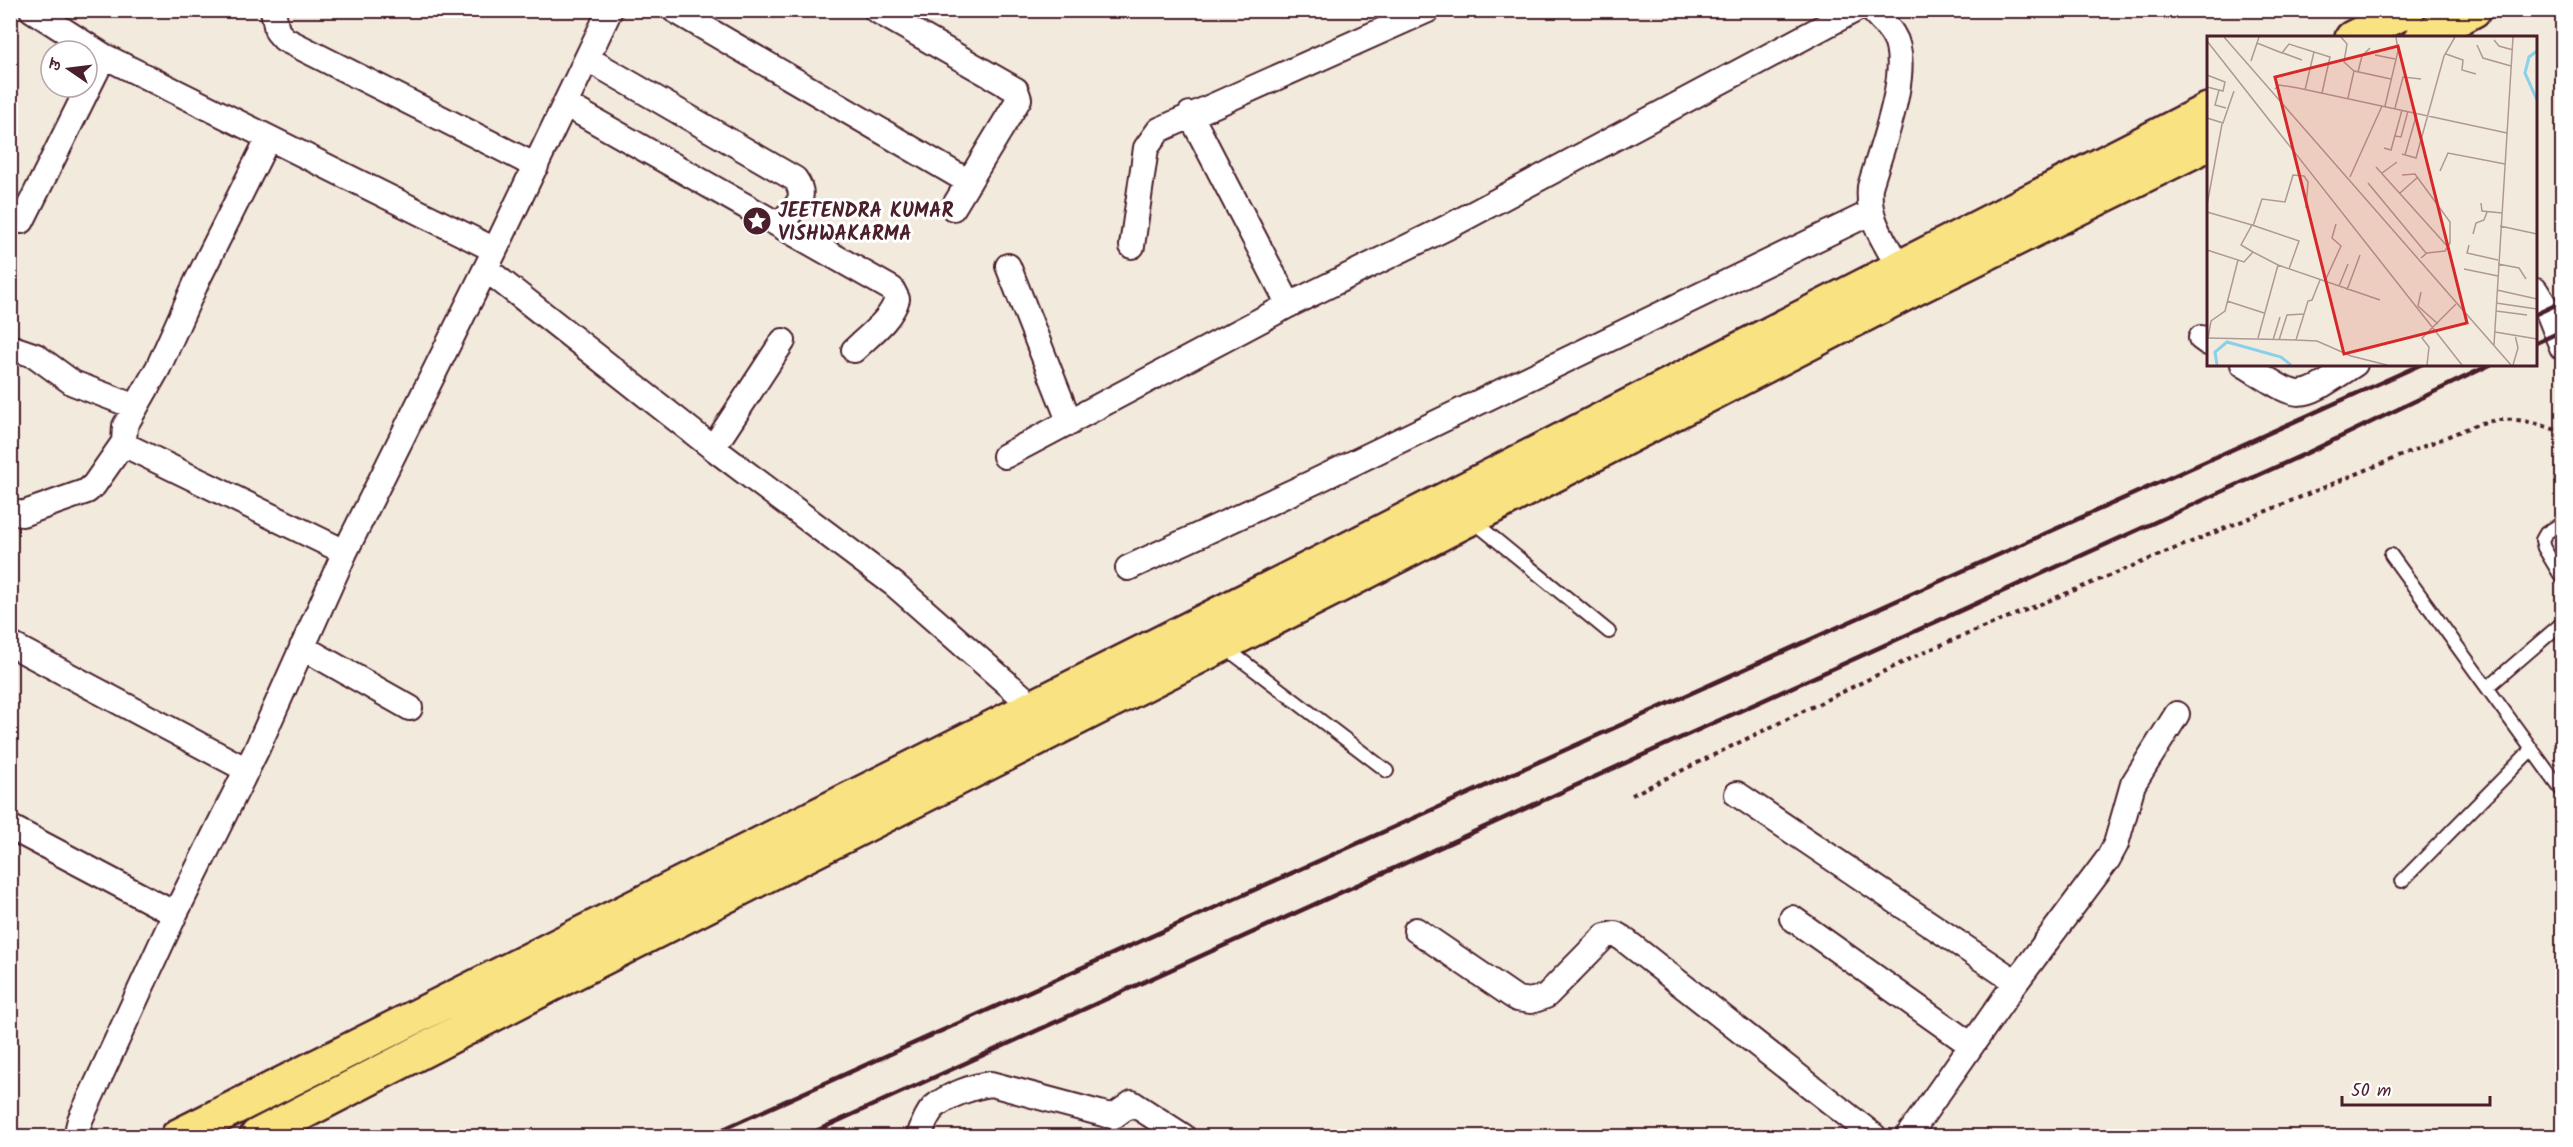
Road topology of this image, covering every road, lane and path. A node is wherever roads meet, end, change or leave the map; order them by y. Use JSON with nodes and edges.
{"nodes":[{"id":1,"x":32,"y":10,"type":"edge"},
{"id":2,"x":273,"y":10,"type":"edge"},
{"id":3,"x":610,"y":10,"type":"edge"},
{"id":4,"x":674,"y":10,"type":"edge"},
{"id":5,"x":876,"y":10,"type":"edge"},
{"id":6,"x":1428,"y":10,"type":"edge"},
{"id":7,"x":1855,"y":10,"type":"edge"},
{"id":8,"x":1872,"y":10,"type":"edge"},
{"id":9,"x":2408,"y":10,"type":"edge"},
{"id":10,"x":2474,"y":10,"type":"edge"},
{"id":11,"x":2356,"y":36,"type":"edge"},
{"id":12,"x":2426,"y":36,"type":"edge"},
{"id":13,"x":104,"y":56,"type":"junction"},
{"id":14,"x":588,"y":59,"type":"junction"},
{"id":15,"x":565,"y":104,"type":"junction"},
{"id":16,"x":2207,"y":111,"type":"edge"},
{"id":17,"x":1190,"y":114,"type":"junction"},
{"id":18,"x":268,"y":139,"type":"junction"},
{"id":19,"x":2207,"y":144,"type":"edge"},
{"id":20,"x":536,"y":166,"type":"junction"},
{"id":21,"x":969,"y":182,"type":"junction"},
{"id":22,"x":953,"y":208,"type":"dead end"},
{"id":23,"x":1870,"y":213,"type":"junction"},
{"id":24,"x":22,"y":221,"type":"dead end"},
{"id":25,"x":778,"y":224,"type":"junction"},
{"id":26,"x":1132,"y":246,"type":"dead end"},
{"id":27,"x":491,"y":260,"type":"junction"},
{"id":28,"x":1008,"y":266,"type":"dead end"},
{"id":29,"x":1899,"y":268,"type":"junction"},
{"id":30,"x":2537,"y":294,"type":"edge"},
{"id":31,"x":1289,"y":305,"type":"junction"},
{"id":32,"x":783,"y":341,"type":"dead end"},
{"id":33,"x":10,"y":347,"type":"edge"},
{"id":34,"x":2562,"y":347,"type":"edge"},
{"id":35,"x":854,"y":350,"type":"dead end"},
{"id":36,"x":2246,"y":366,"type":"edge"},
{"id":37,"x":2352,"y":366,"type":"edge"},
{"id":38,"x":136,"y":407,"type":"junction"},
{"id":39,"x":1070,"y":423,"type":"junction"},
{"id":40,"x":2562,"y":432,"type":"edge"},
{"id":41,"x":123,"y":442,"type":"junction"},
{"id":42,"x":713,"y":448,"type":"junction"},
{"id":43,"x":1005,"y":456,"type":"dead end"},
{"id":44,"x":10,"y":511,"type":"edge"},
{"id":45,"x":1470,"y":518,"type":"junction"},
{"id":46,"x":2562,"y":523,"type":"edge"},
{"id":47,"x":345,"y":552,"type":"junction"},
{"id":48,"x":2391,"y":555,"type":"dead end"},
{"id":49,"x":1128,"y":568,"type":"dead end"},
{"id":50,"x":2562,"y":578,"type":"edge"},
{"id":51,"x":2562,"y":623,"type":"edge"},
{"id":52,"x":1609,"y":632,"type":"dead end"},
{"id":53,"x":10,"y":644,"type":"edge"},
{"id":54,"x":1222,"y":645,"type":"junction"},
{"id":55,"x":302,"y":647,"type":"junction"},
{"id":56,"x":2487,"y":687,"type":"junction"},
{"id":57,"x":1034,"y":707,"type":"junction"},
{"id":58,"x":410,"y":708,"type":"dead end"},
{"id":59,"x":2177,"y":714,"type":"dead end"},
{"id":60,"x":2532,"y":749,"type":"junction"},
{"id":61,"x":247,"y":770,"type":"junction"},
{"id":62,"x":1387,"y":771,"type":"dead end"},
{"id":63,"x":2562,"y":791,"type":"edge"},
{"id":64,"x":1737,"y":794,"type":"dead end"},
{"id":65,"x":1632,"y":795,"type":"dead end"},
{"id":66,"x":10,"y":827,"type":"edge"},
{"id":67,"x":2402,"y":881,"type":"dead end"},
{"id":68,"x":175,"y":914,"type":"junction"},
{"id":69,"x":1792,"y":918,"type":"dead end"},
{"id":70,"x":1416,"y":930,"type":"dead end"},
{"id":71,"x":2016,"y":982,"type":"junction"},
{"id":72,"x":1971,"y":1045,"type":"junction"},
{"id":73,"x":80,"y":1137,"type":"edge"},
{"id":74,"x":178,"y":1137,"type":"edge"},
{"id":75,"x":257,"y":1137,"type":"edge"},
{"id":76,"x":919,"y":1137,"type":"edge"},
{"id":77,"x":1183,"y":1137,"type":"edge"},
{"id":78,"x":1874,"y":1137,"type":"edge"},
{"id":79,"x":1908,"y":1137,"type":"edge"}],
"edges":[{"from":1,"to":13,"type":"street"},
{"from":2,"to":20,"type":"street"},
{"from":3,"to":14,"type":"street"},
{"from":4,"to":21,"type":"street"},
{"from":5,"to":21,"type":"street"},
{"from":6,"to":17,"type":"street"},
{"from":7,"to":31,"type":"street"},
{"from":8,"to":23,"type":"street"},
{"from":9,"to":11,"type":"highway"},
{"from":10,"to":12,"type":"highway"},
{"from":13,"to":18,"type":"street"},
{"from":13,"to":24,"type":"street"},
{"from":14,"to":15,"type":"street"},
{"from":14,"to":25,"type":"street"},
{"from":15,"to":20,"type":"street"},
{"from":15,"to":25,"type":"street"},
{"from":16,"to":29,"type":"highway"},
{"from":17,"to":26,"type":"street"},
{"from":17,"to":31,"type":"street"},
{"from":18,"to":27,"type":"street"},
{"from":18,"to":38,"type":"street"},
{"from":19,"to":45,"type":"highway"},
{"from":20,"to":27,"type":"street"},
{"from":21,"to":22,"type":"street"},
{"from":23,"to":29,"type":"street"},
{"from":23,"to":49,"type":"street"},
{"from":25,"to":35,"type":"street"},
{"from":27,"to":42,"type":"street"},
{"from":27,"to":47,"type":"street"},
{"from":28,"to":39,"type":"street"},
{"from":29,"to":57,"type":"highway"},
{"from":30,"to":34,"type":"street"},
{"from":31,"to":39,"type":"street"},
{"from":32,"to":42,"type":"street"},
{"from":33,"to":38,"type":"street"},
{"from":36,"to":37,"type":"street"},
{"from":38,"to":41,"type":"street"},
{"from":39,"to":43,"type":"street"},
{"from":40,"to":65,"type":"path"},
{"from":41,"to":44,"type":"street"},
{"from":41,"to":47,"type":"street"},
{"from":42,"to":57,"type":"street"},
{"from":45,"to":52,"type":"lane"},
{"from":45,"to":54,"type":"highway"},
{"from":46,"to":50,"type":"lane"},
{"from":47,"to":55,"type":"street"},
{"from":48,"to":56,"type":"lane"},
{"from":51,"to":56,"type":"lane"},
{"from":53,"to":61,"type":"street"},
{"from":54,"to":62,"type":"lane"},
{"from":54,"to":75,"type":"highway"},
{"from":55,"to":58,"type":"street"},
{"from":55,"to":61,"type":"street"},
{"from":56,"to":60,"type":"lane"},
{"from":57,"to":74,"type":"highway"},
{"from":59,"to":71,"type":"street"},
{"from":60,"to":63,"type":"lane"},
{"from":60,"to":67,"type":"lane"},
{"from":61,"to":68,"type":"street"},
{"from":64,"to":71,"type":"street"},
{"from":66,"to":68,"type":"street"},
{"from":68,"to":73,"type":"street"},
{"from":69,"to":72,"type":"street"},
{"from":70,"to":78,"type":"street"},
{"from":71,"to":72,"type":"street"},
{"from":72,"to":79,"type":"street"},
{"from":76,"to":77,"type":"street"}]}
